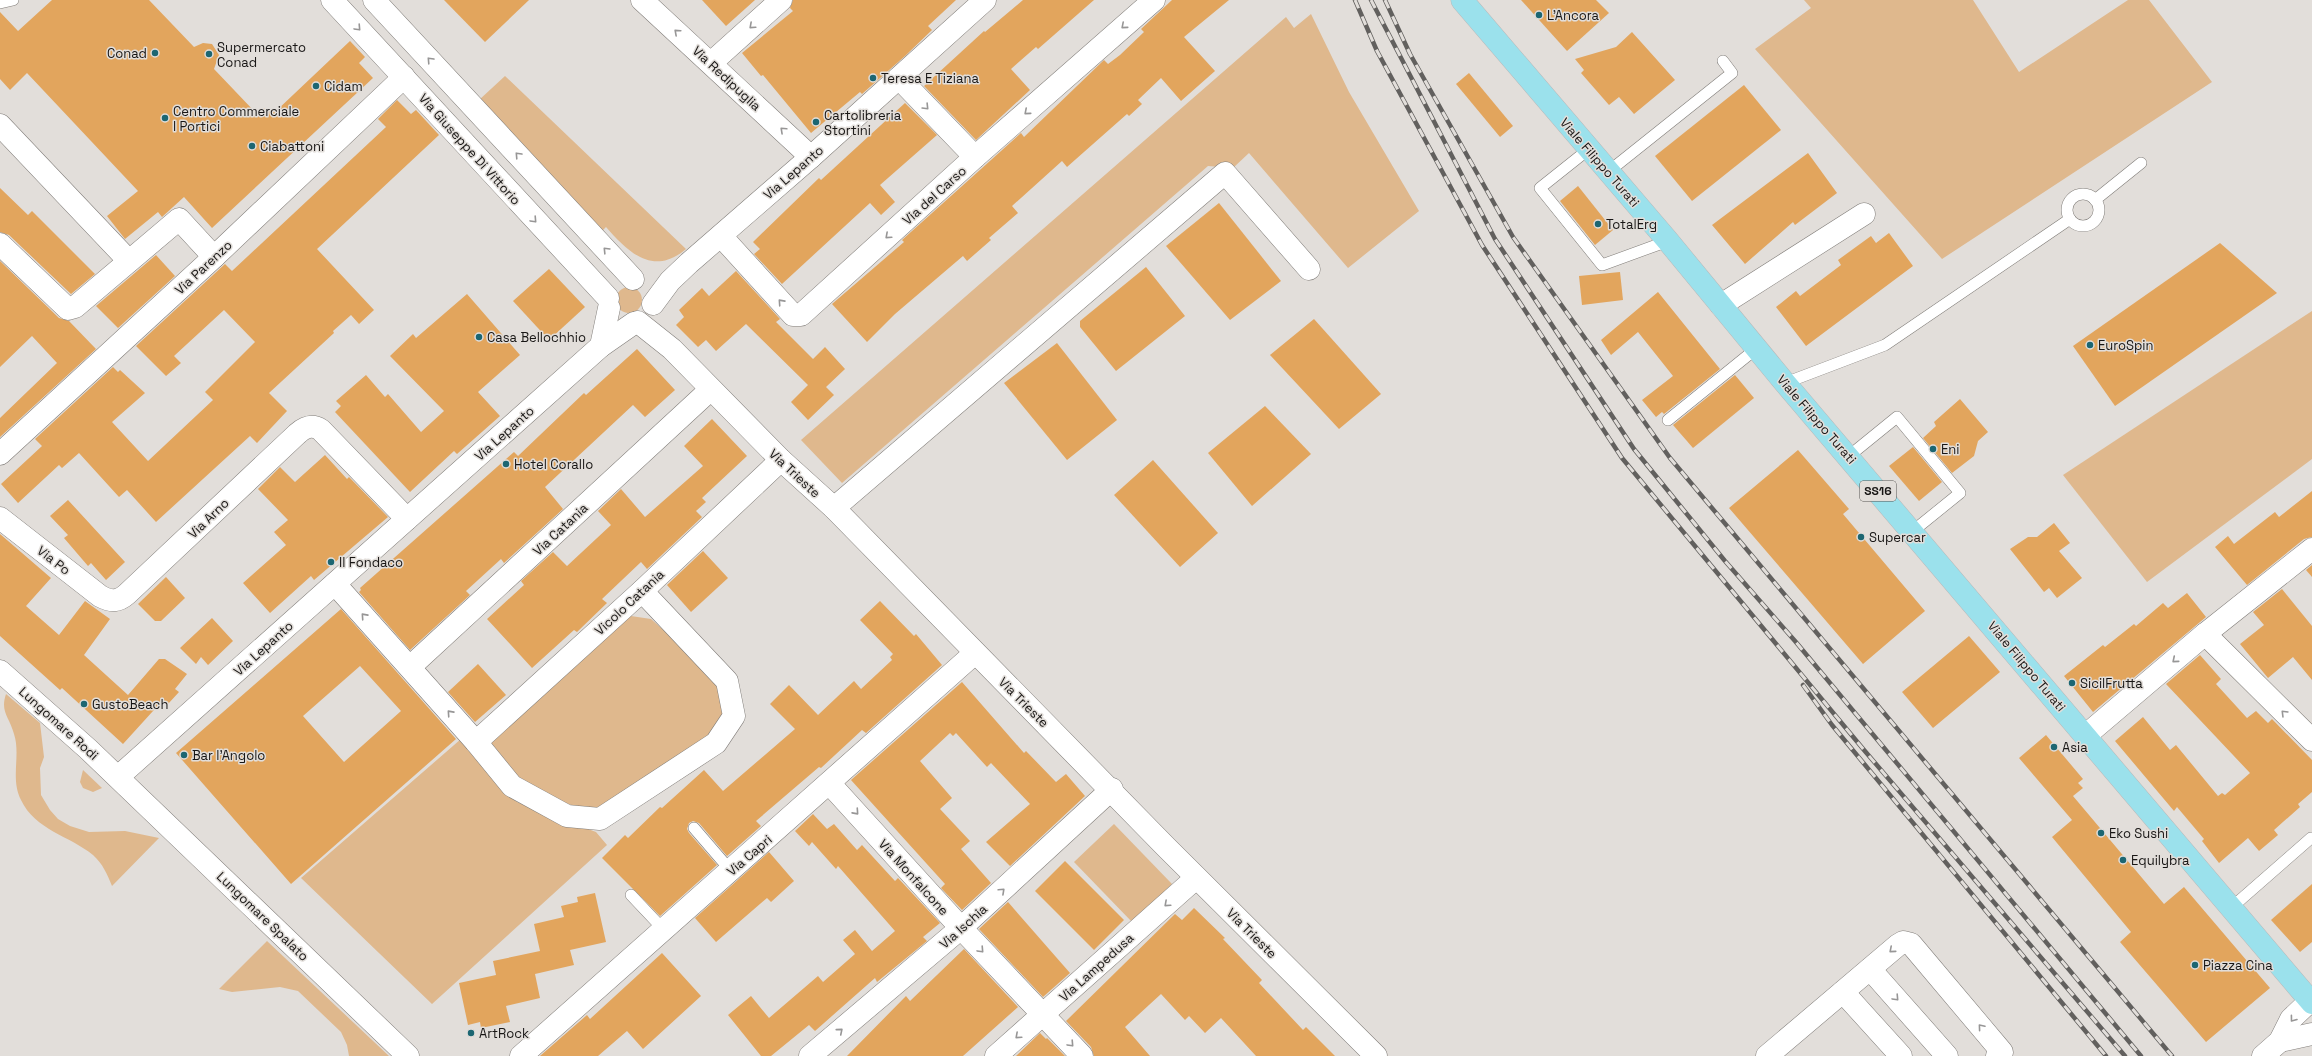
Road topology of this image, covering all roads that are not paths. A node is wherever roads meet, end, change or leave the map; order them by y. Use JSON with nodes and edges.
{"nodes":[{"id":1,"x":13,"y":0,"type":"edge"},
{"id":2,"x":332,"y":0,"type":"edge"},
{"id":3,"x":374,"y":0,"type":"edge"},
{"id":4,"x":642,"y":0,"type":"edge"},
{"id":5,"x":781,"y":0,"type":"edge"},
{"id":6,"x":985,"y":0,"type":"edge"},
{"id":7,"x":1154,"y":0,"type":"edge"},
{"id":8,"x":1468,"y":2,"type":"edge"},
{"id":9,"x":0,"y":3,"type":"edge"},
{"id":10,"x":1723,"y":61,"type":"dead end"},
{"id":11,"x":711,"y":63,"type":"junction"},
{"id":12,"x":404,"y":77,"type":"junction"},
{"id":13,"x":899,"y":78,"type":"junction"},
{"id":14,"x":0,"y":125,"type":"edge"},
{"id":15,"x":1589,"y":149,"type":"junction"},
{"id":16,"x":811,"y":157,"type":"junction"},
{"id":17,"x":975,"y":158,"type":"junction"},
{"id":18,"x":2141,"y":163,"type":"dead end"},
{"id":19,"x":1608,"y":172,"type":"junction"},
{"id":20,"x":2095,"y":200,"type":"junction"},
{"id":21,"x":1864,"y":214,"type":"dead end"},
{"id":22,"x":2070,"y":219,"type":"junction"},
{"id":23,"x":721,"y":236,"type":"junction"},
{"id":24,"x":1668,"y":241,"type":"junction"},
{"id":25,"x":0,"y":244,"type":"edge"},
{"id":26,"x":214,"y":257,"type":"junction"},
{"id":27,"x":129,"y":260,"type":"junction"},
{"id":28,"x":689,"y":262,"type":"junction"},
{"id":29,"x":1309,"y":269,"type":"dead end"},
{"id":30,"x":638,"y":280,"type":"junction"},
{"id":31,"x":609,"y":303,"type":"junction"},
{"id":32,"x":1721,"y":305,"type":"junction"},
{"id":33,"x":644,"y":315,"type":"junction"},
{"id":34,"x":601,"y":346,"type":"junction"},
{"id":35,"x":1757,"y":348,"type":"junction"},
{"id":36,"x":1785,"y":383,"type":"junction"},
{"id":37,"x":710,"y":390,"type":"junction"},
{"id":38,"x":1668,"y":420,"type":"dead end"},
{"id":39,"x":0,"y":454,"type":"edge"},
{"id":40,"x":1849,"y":456,"type":"junction"},
{"id":41,"x":780,"y":460,"type":"junction"},
{"id":42,"x":834,"y":508,"type":"junction"},
{"id":43,"x":0,"y":518,"type":"edge"},
{"id":44,"x":407,"y":519,"type":"junction"},
{"id":45,"x":1913,"y":531,"type":"junction"},
{"id":46,"x":2312,"y":549,"type":"edge"},
{"id":47,"x":335,"y":584,"type":"junction"},
{"id":48,"x":642,"y":591,"type":"junction"},
{"id":49,"x":109,"y":601,"type":"joint"},
{"id":50,"x":2205,"y":634,"type":"junction"},
{"id":51,"x":975,"y":653,"type":"junction"},
{"id":52,"x":410,"y":667,"type":"junction"},
{"id":53,"x":0,"y":671,"type":"edge"},
{"id":54,"x":2085,"y":736,"type":"junction"},
{"id":55,"x":2312,"y":740,"type":"edge"},
{"id":56,"x":476,"y":742,"type":"junction"},
{"id":57,"x":118,"y":776,"type":"junction"},
{"id":58,"x":830,"y":784,"type":"junction"},
{"id":59,"x":1112,"y":790,"type":"junction"},
{"id":60,"x":694,"y":828,"type":"dead end"},
{"id":61,"x":2311,"y":838,"type":"edge"},
{"id":62,"x":731,"y":870,"type":"junction"},
{"id":63,"x":1196,"y":878,"type":"junction"},
{"id":64,"x":631,"y":895,"type":"dead end"},
{"id":65,"x":2231,"y":908,"type":"junction"},
{"id":66,"x":961,"y":928,"type":"junction"},
{"id":67,"x":664,"y":930,"type":"junction"},
{"id":68,"x":1870,"y":969,"type":"junction"},
{"id":69,"x":1843,"y":992,"type":"junction"},
{"id":70,"x":2311,"y":1002,"type":"edge"},
{"id":71,"x":1042,"y":1014,"type":"junction"},
{"id":72,"x":2312,"y":1034,"type":"edge"},
{"id":73,"x":2280,"y":1041,"type":"junction"},
{"id":74,"x":408,"y":1056,"type":"edge"},
{"id":75,"x":521,"y":1056,"type":"edge"},
{"id":76,"x":810,"y":1056,"type":"edge"},
{"id":77,"x":996,"y":1056,"type":"edge"},
{"id":78,"x":1082,"y":1056,"type":"edge"},
{"id":79,"x":1376,"y":1056,"type":"edge"},
{"id":80,"x":1767,"y":1056,"type":"edge"},
{"id":81,"x":1901,"y":1056,"type":"edge"},
{"id":82,"x":1947,"y":1056,"type":"edge"},
{"id":83,"x":1997,"y":1056,"type":"edge"},
{"id":84,"x":2263,"y":1056,"type":"edge"}],
"edges":[{"from":1,"to":9,"type":"lane"},
{"from":2,"to":12,"type":"street","name":"Via Giuseppe Di Vittorio","one_way":true},
{"from":30,"to":3,"type":"street","one_way":true},
{"from":11,"to":4,"type":"street","name":"Via Redipuglia","one_way":true},
{"from":5,"to":11,"type":"street","one_way":true},
{"from":6,"to":13,"type":"street","name":"Via Lepanto"},
{"from":7,"to":17,"type":"street","name":"Via del Carso","one_way":true},
{"from":8,"to":15,"type":"main road","name":"Viale Filippo Turati","number":"SS16"},
{"from":10,"to":19,"type":"lane"},
{"from":16,"to":11,"type":"street","name":"Via Redipuglia","one_way":true},
{"from":12,"to":26,"type":"street","name":"Via Parenzo"},
{"from":12,"to":31,"type":"street","name":"Via Giuseppe Di Vittorio","one_way":true},
{"from":13,"to":16,"type":"street","name":"Via Lepanto"},
{"from":13,"to":17,"type":"street","one_way":true},
{"from":14,"to":27,"type":"street"},
{"from":15,"to":19,"type":"main road","name":"Viale Filippo Turati","number":"SS16"},
{"from":15,"to":24,"type":"lane"},
{"from":16,"to":23,"type":"street","name":"Via Lepanto"},
{"from":17,"to":23,"type":"street","name":"Via del Carso","one_way":true},
{"from":18,"to":20,"type":"lane"},
{"from":19,"to":24,"type":"main road","name":"Viale Filippo Turati","number":"SS16"},
{"from":20,"to":22,"type":"lane"},
{"from":20,"to":22,"type":"lane"},
{"from":21,"to":32,"type":"street"},
{"from":22,"to":36,"type":"lane"},
{"from":23,"to":28,"type":"street","name":"Via Lepanto"},
{"from":24,"to":32,"type":"main road","name":"Viale Filippo Turati","number":"SS16"},
{"from":25,"to":27,"type":"street"},
{"from":26,"to":27,"type":"street"},
{"from":26,"to":39,"type":"street","name":"Via Parenzo"},
{"from":28,"to":30,"type":"street","name":"Via Lepanto"},
{"from":28,"to":33,"type":"street","name":"Via Lepanto"},
{"from":29,"to":42,"type":"street"},
{"from":30,"to":31,"type":"street"},
{"from":30,"to":33,"type":"street"},
{"from":31,"to":33,"type":"street"},
{"from":31,"to":34,"type":"street"},
{"from":32,"to":35,"type":"main road","name":"Viale Filippo Turati","number":"SS16"},
{"from":33,"to":34,"type":"street","name":"Via Lepanto"},
{"from":33,"to":37,"type":"street","name":"Via Trieste"},
{"from":34,"to":44,"type":"street","name":"Via Lepanto"},
{"from":35,"to":36,"type":"main road","name":"Viale Filippo Turati","number":"SS16"},
{"from":35,"to":38,"type":"lane"},
{"from":36,"to":40,"type":"main road","name":"Viale Filippo Turati","number":"SS16"},
{"from":37,"to":41,"type":"street","name":"Via Trieste"},
{"from":37,"to":52,"type":"street","name":"Via Catania"},
{"from":40,"to":45,"type":"main road","name":"Viale Filippo Turati","number":"SS16"},
{"from":40,"to":45,"type":"lane"},
{"from":41,"to":42,"type":"street","name":"Via Trieste"},
{"from":41,"to":48,"type":"street","name":"Vicolo Catania"},
{"from":42,"to":51,"type":"street","name":"Via Trieste"},
{"from":43,"to":49,"type":"street","name":"Via Po"},
{"from":44,"to":47,"type":"street","name":"Via Lepanto"},
{"from":44,"to":49,"type":"street","name":"Via Arno"},
{"from":45,"to":54,"type":"main road","name":"Viale Filippo Turati","number":"SS16"},
{"from":46,"to":50,"type":"street"},
{"from":52,"to":47,"type":"street","one_way":true},
{"from":47,"to":57,"type":"street","name":"Via Lepanto"},
{"from":48,"to":56,"type":"street","name":"Vicolo Catania"},
{"from":48,"to":56,"type":"street"},
{"from":50,"to":54,"type":"street","one_way":true},
{"from":55,"to":50,"type":"street","one_way":true},
{"from":51,"to":58,"type":"street","name":"Via Capri"},
{"from":51,"to":59,"type":"street","name":"Via Trieste"},
{"from":56,"to":52,"type":"street","one_way":true},
{"from":53,"to":57,"type":"street","name":"Lungomare Rodi"},
{"from":54,"to":65,"type":"main road","name":"Viale Filippo Turati","number":"SS16"},
{"from":57,"to":74,"type":"street","name":"Lungomare Spalato"},
{"from":58,"to":62,"type":"street","name":"Via Capri"},
{"from":58,"to":66,"type":"street","name":"Via Monfalcone","one_way":true},
{"from":59,"to":63,"type":"street","name":"Via Trieste"},
{"from":66,"to":59,"type":"street","name":"Via Ischia","one_way":true},
{"from":60,"to":62,"type":"lane"},
{"from":61,"to":65,"type":"lane"},
{"from":62,"to":67,"type":"street","name":"Via Capri"},
{"from":63,"to":71,"type":"street","name":"Via Lampedusa","one_way":true},
{"from":63,"to":79,"type":"street","name":"Via Trieste"},
{"from":64,"to":67,"type":"lane"},
{"from":65,"to":70,"type":"main road","name":"Viale Filippo Turati","number":"SS16"},
{"from":66,"to":71,"type":"street","name":"Via Monfalcone","one_way":true},
{"from":76,"to":66,"type":"street","name":"Via Ischia","one_way":true},
{"from":67,"to":75,"type":"street","name":"Via Capri"},
{"from":68,"to":69,"type":"street"},
{"from":68,"to":82,"type":"street","one_way":true},
{"from":83,"to":68,"type":"street","one_way":true},
{"from":69,"to":80,"type":"street"},
{"from":69,"to":81,"type":"street"},
{"from":70,"to":73,"type":"street","one_way":true},
{"from":71,"to":77,"type":"street","name":"Via Lampedusa","one_way":true},
{"from":71,"to":78,"type":"street","name":"Via Monfalcone","one_way":true},
{"from":72,"to":73,"type":"street"},
{"from":73,"to":84,"type":"street"}]}
